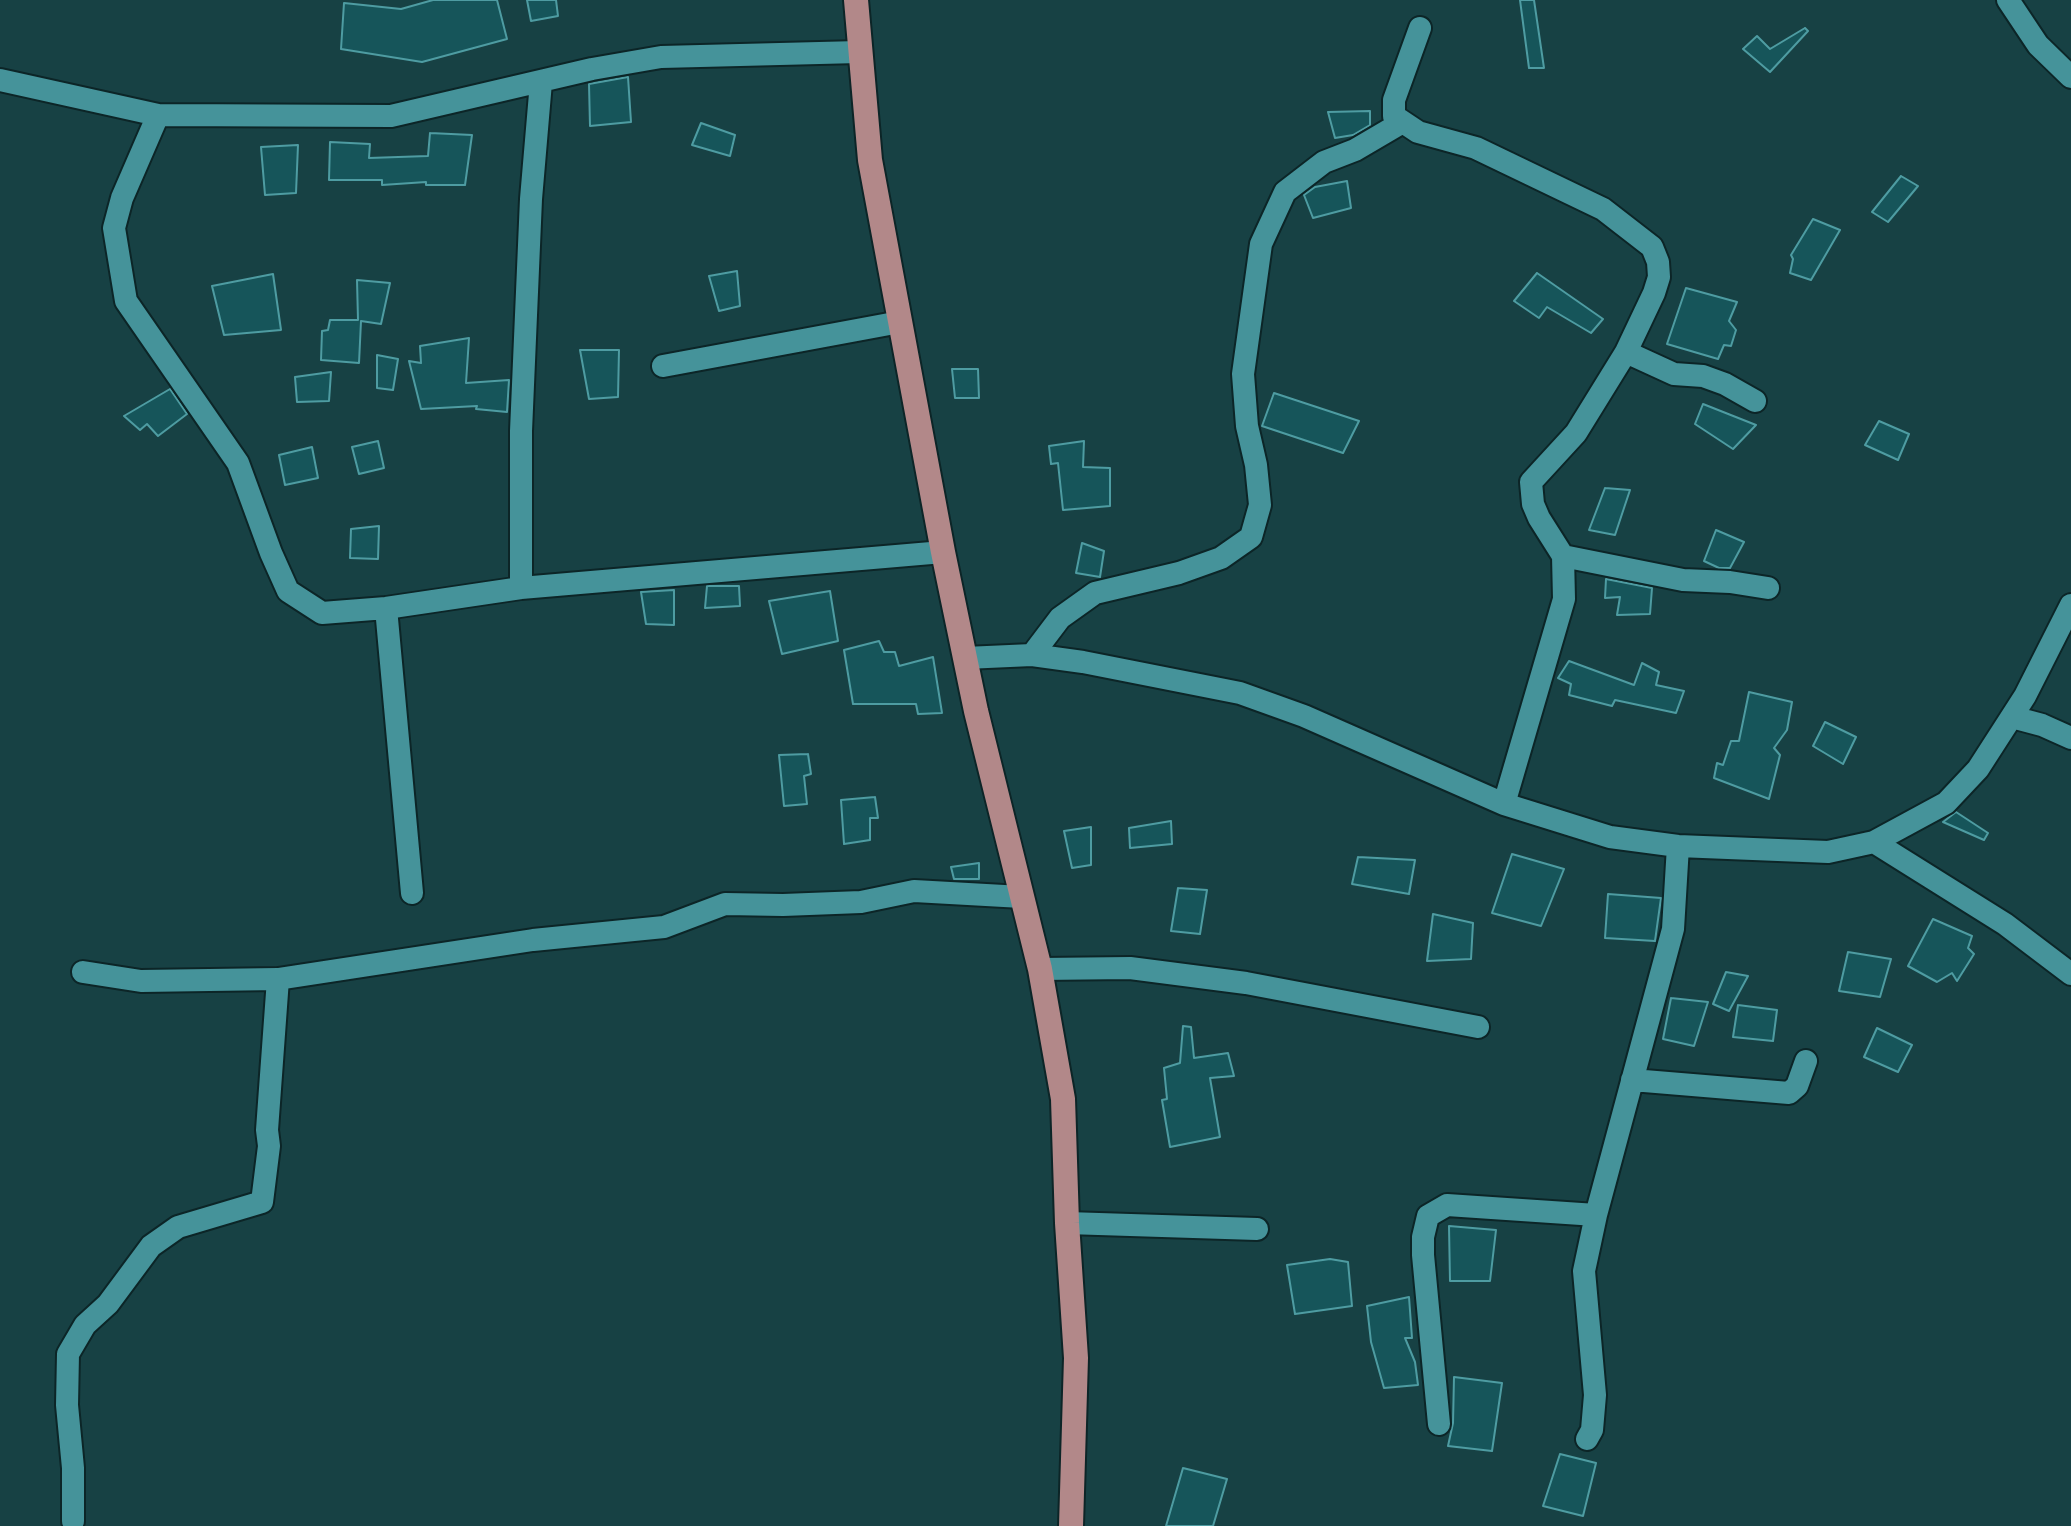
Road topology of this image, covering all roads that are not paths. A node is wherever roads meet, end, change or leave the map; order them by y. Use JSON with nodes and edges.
{"nodes":[{"id":1,"x":856,"y":0,"type":"edge"},
{"id":2,"x":2008,"y":0,"type":"edge"},
{"id":3,"x":1420,"y":28,"type":"dead end"},
{"id":4,"x":859,"y":52,"type":"junction"},
{"id":5,"x":2071,"y":77,"type":"edge"},
{"id":6,"x":0,"y":80,"type":"edge"},
{"id":7,"x":541,"y":82,"type":"junction"},
{"id":8,"x":158,"y":115,"type":"junction"},
{"id":9,"x":1401,"y":123,"type":"junction"},
{"id":10,"x":900,"y":322,"type":"junction"},
{"id":11,"x":1626,"y":352,"type":"junction"},
{"id":12,"x":663,"y":366,"type":"dead end"},
{"id":13,"x":1755,"y":401,"type":"dead end"},
{"id":14,"x":943,"y":552,"type":"junction"},
{"id":15,"x":1563,"y":556,"type":"junction"},
{"id":16,"x":521,"y":588,"type":"junction"},
{"id":17,"x":1768,"y":588,"type":"dead end"},
{"id":18,"x":2071,"y":605,"type":"edge"},
{"id":19,"x":386,"y":608,"type":"junction"},
{"id":20,"x":1032,"y":655,"type":"junction"},
{"id":21,"x":965,"y":658,"type":"junction"},
{"id":22,"x":2012,"y":717,"type":"junction"},
{"id":23,"x":2071,"y":738,"type":"edge"},
{"id":24,"x":1504,"y":804,"type":"junction"},
{"id":25,"x":1874,"y":842,"type":"junction"},
{"id":26,"x":1678,"y":846,"type":"junction"},
{"id":27,"x":412,"y":893,"type":"dead end"},
{"id":28,"x":1022,"y":897,"type":"junction"},
{"id":29,"x":1040,"y":969,"type":"junction"},
{"id":30,"x":83,"y":972,"type":"dead end"},
{"id":31,"x":2071,"y":974,"type":"edge"},
{"id":32,"x":278,"y":979,"type":"junction"},
{"id":33,"x":1478,"y":1027,"type":"dead end"},
{"id":34,"x":1806,"y":1061,"type":"dead end"},
{"id":35,"x":1632,"y":1080,"type":"junction"},
{"id":36,"x":1596,"y":1215,"type":"junction"},
{"id":37,"x":1067,"y":1223,"type":"junction"},
{"id":38,"x":1257,"y":1229,"type":"dead end"},
{"id":39,"x":1439,"y":1424,"type":"dead end"},
{"id":40,"x":1587,"y":1439,"type":"dead end"},
{"id":41,"x":73,"y":1521,"type":"dead end"},
{"id":42,"x":1071,"y":1526,"type":"edge"}],
"edges":[{"from":1,"to":4,"type":"main road"},
{"from":2,"to":5,"type":"street"},
{"from":3,"to":9,"type":"street"},
{"from":4,"to":7,"type":"street"},
{"from":4,"to":10,"type":"main road"},
{"from":6,"to":8,"type":"street"},
{"from":7,"to":8,"type":"street"},
{"from":7,"to":16,"type":"street"},
{"from":8,"to":19,"type":"street"},
{"from":9,"to":11,"type":"street"},
{"from":9,"to":20,"type":"street"},
{"from":10,"to":12,"type":"street"},
{"from":10,"to":14,"type":"main road"},
{"from":11,"to":13,"type":"street"},
{"from":11,"to":15,"type":"street"},
{"from":14,"to":16,"type":"street"},
{"from":14,"to":21,"type":"main road"},
{"from":15,"to":17,"type":"street"},
{"from":15,"to":24,"type":"street"},
{"from":16,"to":19,"type":"street"},
{"from":18,"to":22,"type":"street"},
{"from":19,"to":27,"type":"street"},
{"from":20,"to":21,"type":"street"},
{"from":20,"to":24,"type":"street"},
{"from":21,"to":28,"type":"main road"},
{"from":22,"to":23,"type":"street"},
{"from":22,"to":25,"type":"street"},
{"from":24,"to":26,"type":"street"},
{"from":25,"to":26,"type":"street"},
{"from":25,"to":31,"type":"street"},
{"from":26,"to":35,"type":"street"},
{"from":28,"to":29,"type":"main road"},
{"from":28,"to":32,"type":"street"},
{"from":29,"to":33,"type":"street"},
{"from":29,"to":37,"type":"main road"},
{"from":30,"to":32,"type":"street"},
{"from":32,"to":41,"type":"street"},
{"from":34,"to":35,"type":"street"},
{"from":35,"to":36,"type":"street"},
{"from":36,"to":39,"type":"street"},
{"from":36,"to":40,"type":"street"},
{"from":37,"to":38,"type":"street"},
{"from":37,"to":42,"type":"main road"}]}
